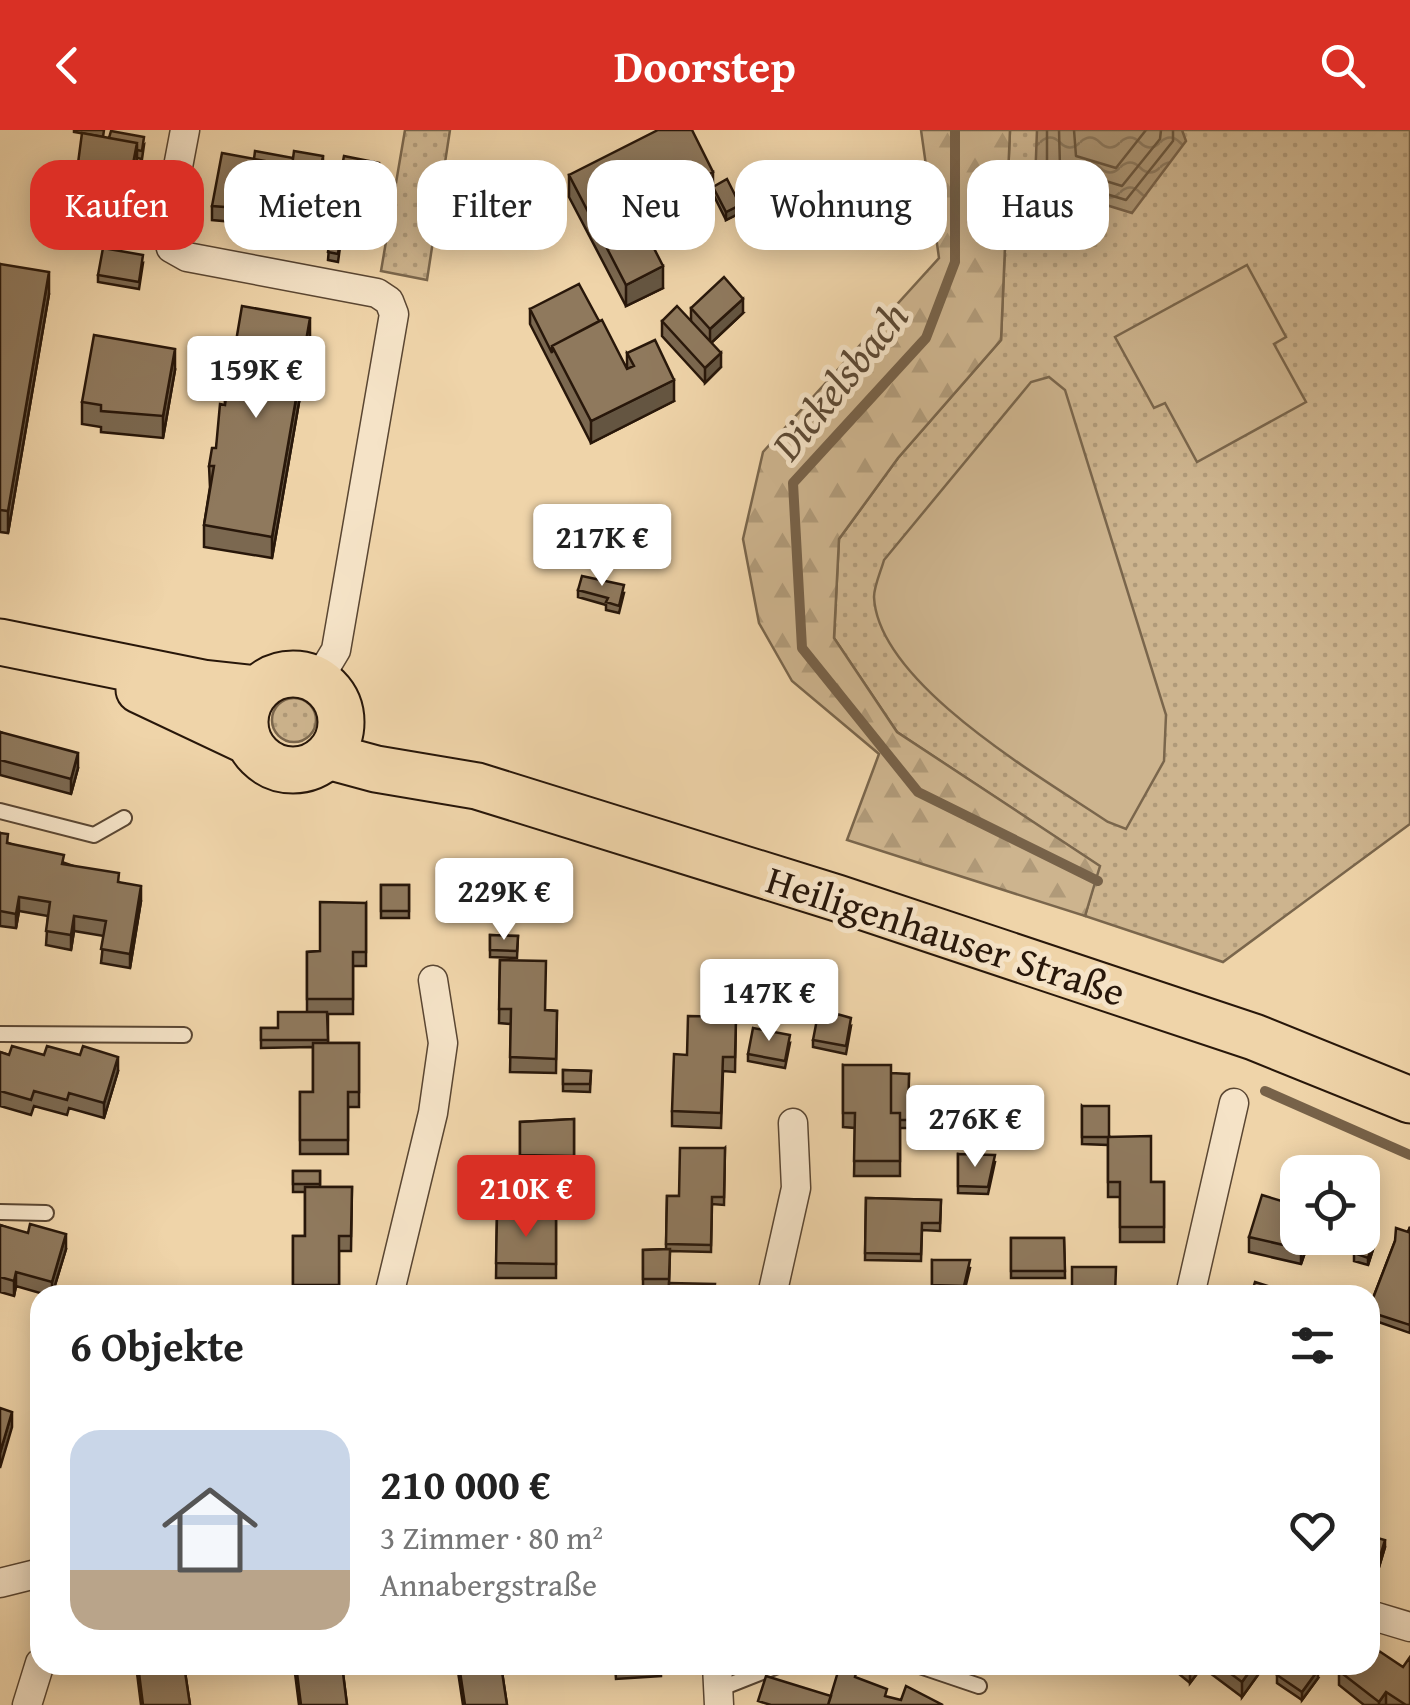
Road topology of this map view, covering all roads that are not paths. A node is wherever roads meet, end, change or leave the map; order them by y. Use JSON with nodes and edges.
{"nodes":[{"id":1,"x":185,"y":130,"type":"edge"},
{"id":2,"x":0,"y":642,"type":"edge"},
{"id":3,"x":54,"y":654,"type":"junction"},
{"id":4,"x":318,"y":680,"type":"junction"},
{"id":5,"x":258,"y":689,"type":"junction"},
{"id":6,"x":335,"y":738,"type":"junction"},
{"id":7,"x":249,"y":742,"type":"junction"},
{"id":8,"x":0,"y":811,"type":"edge"},
{"id":9,"x":124,"y":818,"type":"dead end"},
{"id":10,"x":433,"y":980,"type":"dead end"},
{"id":11,"x":0,"y":1034,"type":"edge"},
{"id":12,"x":184,"y":1035,"type":"dead end"},
{"id":13,"x":1410,"y":1100,"type":"edge"},
{"id":14,"x":1234,"y":1102,"type":"dead end"},
{"id":15,"x":793,"y":1123,"type":"dead end"},
{"id":16,"x":0,"y":1212,"type":"edge"},
{"id":17,"x":46,"y":1213,"type":"dead end"},
{"id":18,"x":391,"y":1285,"type":"edge"},
{"id":19,"x":774,"y":1285,"type":"edge"},
{"id":20,"x":1192,"y":1285,"type":"edge"},
{"id":21,"x":30,"y":1576,"type":"edge"},
{"id":22,"x":0,"y":1583,"type":"edge"},
{"id":23,"x":1380,"y":1618,"type":"edge"},
{"id":24,"x":1410,"y":1626,"type":"edge"},
{"id":25,"x":36,"y":1675,"type":"edge"},
{"id":26,"x":750,"y":1675,"type":"edge"},
{"id":27,"x":947,"y":1675,"type":"edge"},
{"id":28,"x":718,"y":1686,"type":"edge"},
{"id":29,"x":979,"y":1686,"type":"dead end"},
{"id":30,"x":27,"y":1705,"type":"edge"}],
"edges":[{"from":1,"to":4,"type":"street"},
{"from":2,"to":3,"type":"main road"},
{"from":3,"to":5,"type":"main road"},
{"from":3,"to":7,"type":"main road"},
{"from":4,"to":5,"type":"main road"},
{"from":4,"to":6,"type":"main road"},
{"from":5,"to":7,"type":"main road"},
{"from":6,"to":7,"type":"main road"},
{"from":6,"to":13,"type":"main road","name":"Heiligenhauser Straße"},
{"from":8,"to":9,"type":"lane"},
{"from":10,"to":18,"type":"street"},
{"from":11,"to":12,"type":"lane"},
{"from":14,"to":20,"type":"street"},
{"from":15,"to":19,"type":"street"},
{"from":16,"to":17,"type":"lane"},
{"from":21,"to":22,"type":"street"},
{"from":23,"to":24,"type":"street"},
{"from":25,"to":30,"type":"street"},
{"from":26,"to":28,"type":"lane"},
{"from":27,"to":29,"type":"lane"}]}
